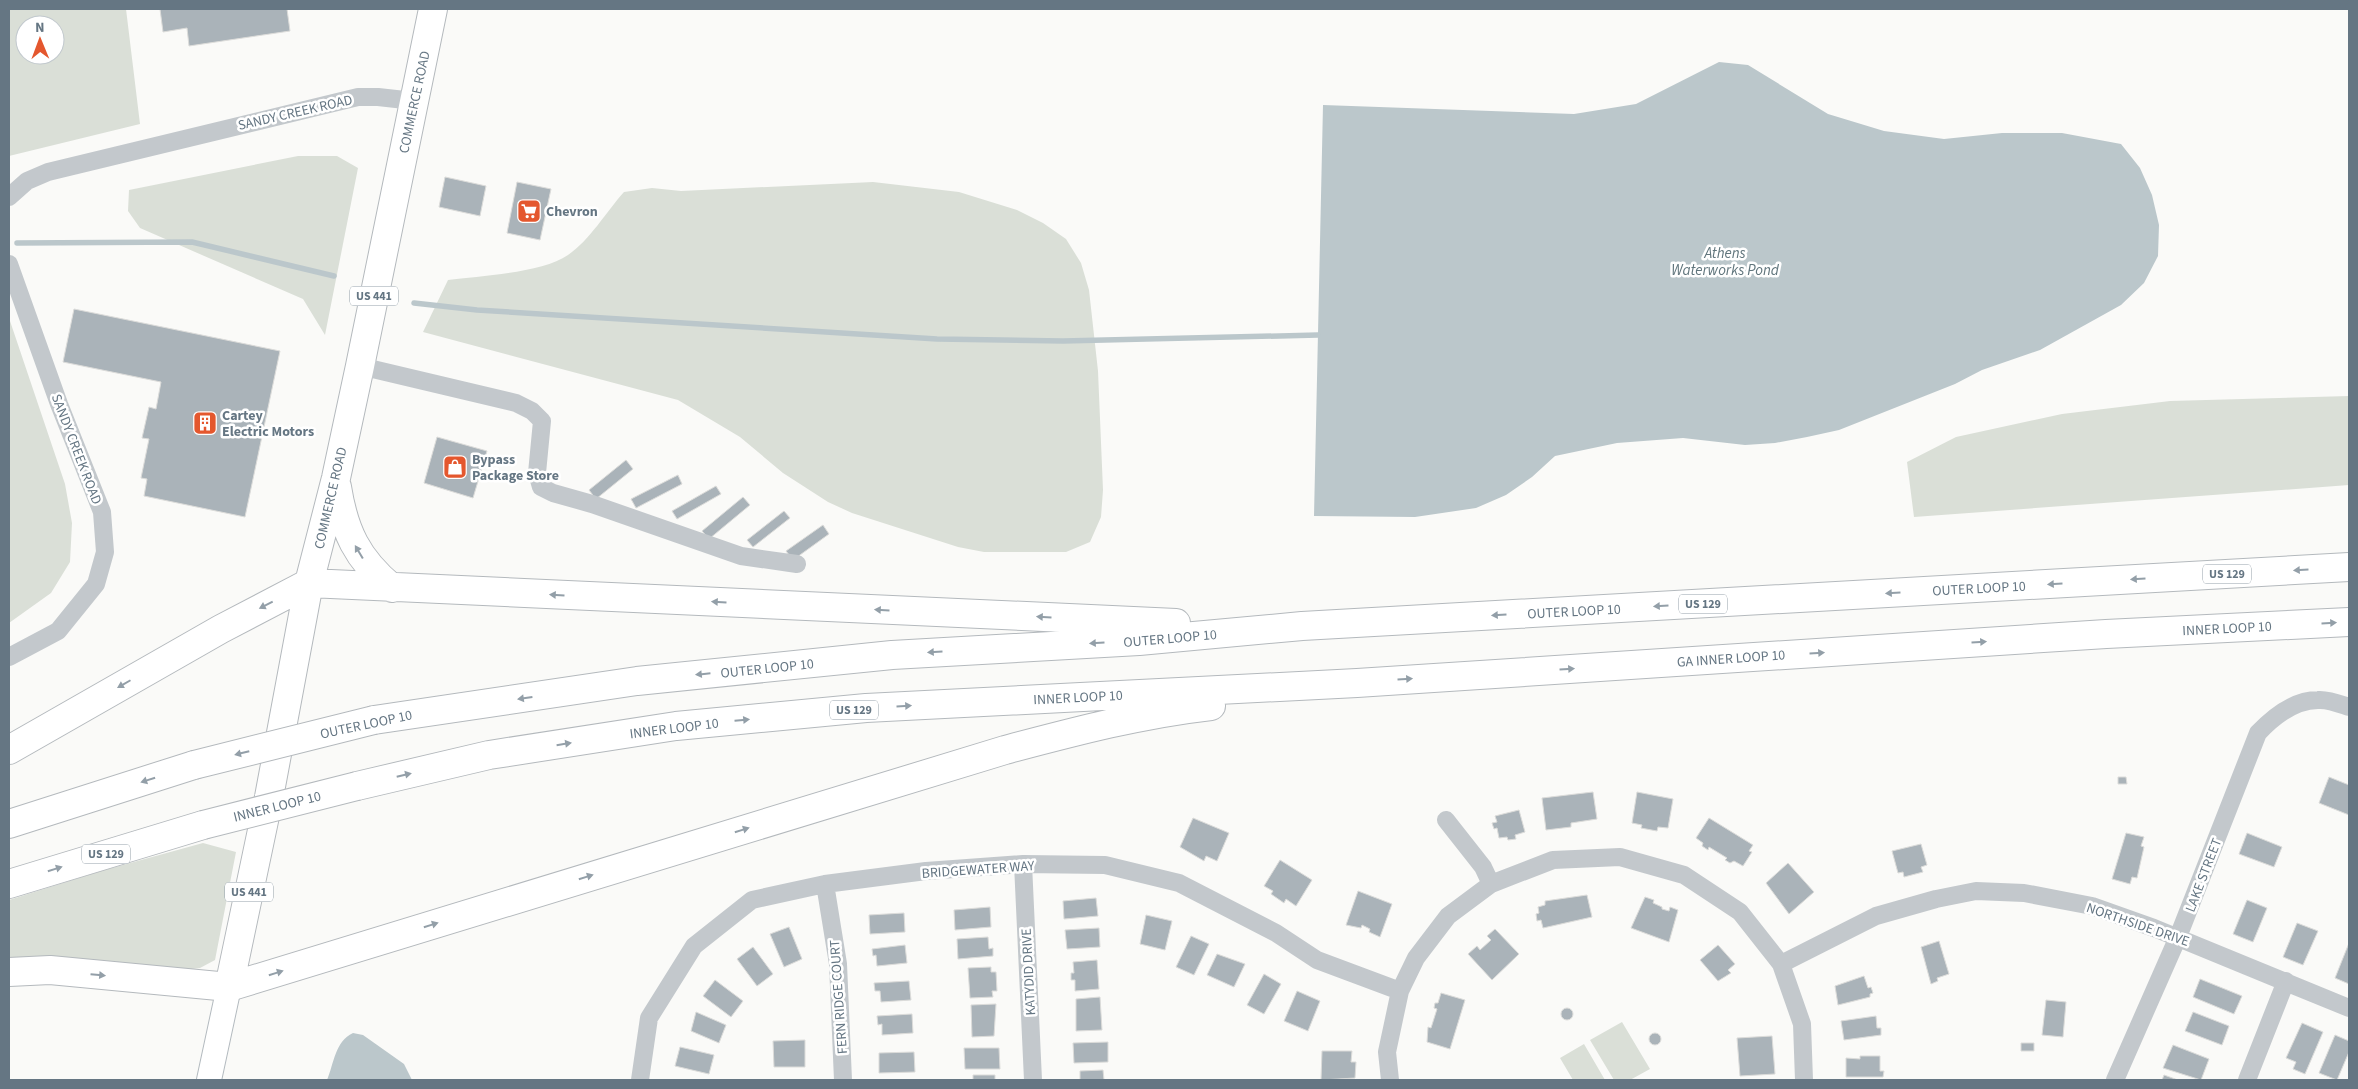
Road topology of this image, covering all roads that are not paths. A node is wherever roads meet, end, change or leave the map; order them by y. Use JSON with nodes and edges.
{"nodes":[{"id":1,"x":433,"y":9,"type":"edge"},
{"id":2,"x":414,"y":101,"type":"junction"},
{"id":3,"x":9,"y":197,"type":"edge"},
{"id":4,"x":9,"y":264,"type":"edge"},
{"id":5,"x":360,"y":366,"type":"junction"},
{"id":6,"x":336,"y":478,"type":"junction"},
{"id":7,"x":797,"y":564,"type":"dead end"},
{"id":8,"x":2349,"y":567,"type":"edge"},
{"id":9,"x":309,"y":583,"type":"junction"},
{"id":10,"x":392,"y":588,"type":"junction"},
{"id":11,"x":2349,"y":622,"type":"edge"},
{"id":12,"x":1302,"y":626,"type":"junction"},
{"id":13,"x":2106,"y":634,"type":"joint"},
{"id":14,"x":9,"y":658,"type":"edge"},
{"id":15,"x":1356,"y":682,"type":"junction"},
{"id":16,"x":2349,"y":707,"type":"edge"},
{"id":17,"x":9,"y":750,"type":"edge"},
{"id":18,"x":1446,"y":820,"type":"dead end"},
{"id":19,"x":9,"y":824,"type":"edge"},
{"id":20,"x":1023,"y":864,"type":"junction"},
{"id":21,"x":9,"y":884,"type":"edge"},
{"id":22,"x":826,"y":884,"type":"junction"},
{"id":23,"x":1491,"y":884,"type":"junction"},
{"id":24,"x":2178,"y":937,"type":"junction"},
{"id":25,"x":1780,"y":964,"type":"junction"},
{"id":26,"x":9,"y":972,"type":"edge"},
{"id":27,"x":2286,"y":981,"type":"junction"},
{"id":28,"x":229,"y":987,"type":"junction"},
{"id":29,"x":1400,"y":991,"type":"junction"},
{"id":30,"x":2349,"y":1008,"type":"edge"},
{"id":31,"x":209,"y":1080,"type":"edge"},
{"id":32,"x":640,"y":1080,"type":"edge"},
{"id":33,"x":843,"y":1080,"type":"edge"},
{"id":34,"x":1033,"y":1080,"type":"edge"},
{"id":35,"x":1390,"y":1080,"type":"edge"},
{"id":36,"x":1804,"y":1080,"type":"edge"},
{"id":37,"x":2116,"y":1080,"type":"edge"},
{"id":38,"x":2247,"y":1080,"type":"edge"}],
"edges":[{"from":1,"to":2,"type":"highway","name":"COMMERCE ROAD","number":"US 441"},
{"from":2,"to":3,"type":"street","name":"SANDY CREEK ROAD"},
{"from":2,"to":5,"type":"highway","name":"COMMERCE ROAD","number":"US 441"},
{"from":4,"to":14,"type":"street","name":"SANDY CREEK ROAD"},
{"from":5,"to":6,"type":"highway","name":"COMMERCE ROAD","number":"US 441"},
{"from":5,"to":7,"type":"street"},
{"from":6,"to":9,"type":"highway","name":"COMMERCE ROAD","number":"US 441"},
{"from":10,"to":6,"type":"highway","one_way":true},
{"from":8,"to":12,"type":"highway","name":"OUTER LOOP 10","number":"US 129","one_way":true},
{"from":9,"to":10,"type":"highway"},
{"from":9,"to":17,"type":"highway","one_way":true},
{"from":9,"to":28,"type":"highway","name":"COMMERCE ROAD","number":"US 441"},
{"from":12,"to":10,"type":"highway","one_way":true},
{"from":13,"to":11,"type":"highway","name":"INNER LOOP 10","number":"US 129","one_way":true},
{"from":12,"to":19,"type":"highway","name":"OUTER LOOP 10","number":"US 129","one_way":true,"bridge":true},
{"from":15,"to":13,"type":"highway","name":"GA INNER LOOP 10","number":"US 129","one_way":true},
{"from":21,"to":15,"type":"highway","name":"INNER LOOP 10","number":"US 129","one_way":true,"bridge":true},
{"from":28,"to":15,"type":"highway","one_way":true},
{"from":16,"to":24,"type":"street","name":"LAKE STREET"},
{"from":18,"to":23,"type":"street"},
{"from":20,"to":22,"type":"street","name":"BRIDGEWATER WAY"},
{"from":20,"to":29,"type":"street","name":"BRIDGEWATER WAY"},
{"from":20,"to":34,"type":"street","name":"KATYDID DRIVE"},
{"from":22,"to":32,"type":"street","name":"BRIDGEWATER WAY"},
{"from":22,"to":33,"type":"street","name":"FERN RIDGE COURT"},
{"from":23,"to":25,"type":"street"},
{"from":23,"to":29,"type":"street"},
{"from":24,"to":25,"type":"street","name":"NORTHSIDE DRIVE"},
{"from":24,"to":27,"type":"street","name":"NORTHSIDE DRIVE"},
{"from":24,"to":37,"type":"street","name":"LAKE STREET"},
{"from":25,"to":36,"type":"street"},
{"from":26,"to":28,"type":"highway","one_way":true},
{"from":27,"to":30,"type":"street","name":"NORTHSIDE DRIVE"},
{"from":27,"to":38,"type":"street"},
{"from":28,"to":31,"type":"main road"},
{"from":29,"to":35,"type":"street"}]}
